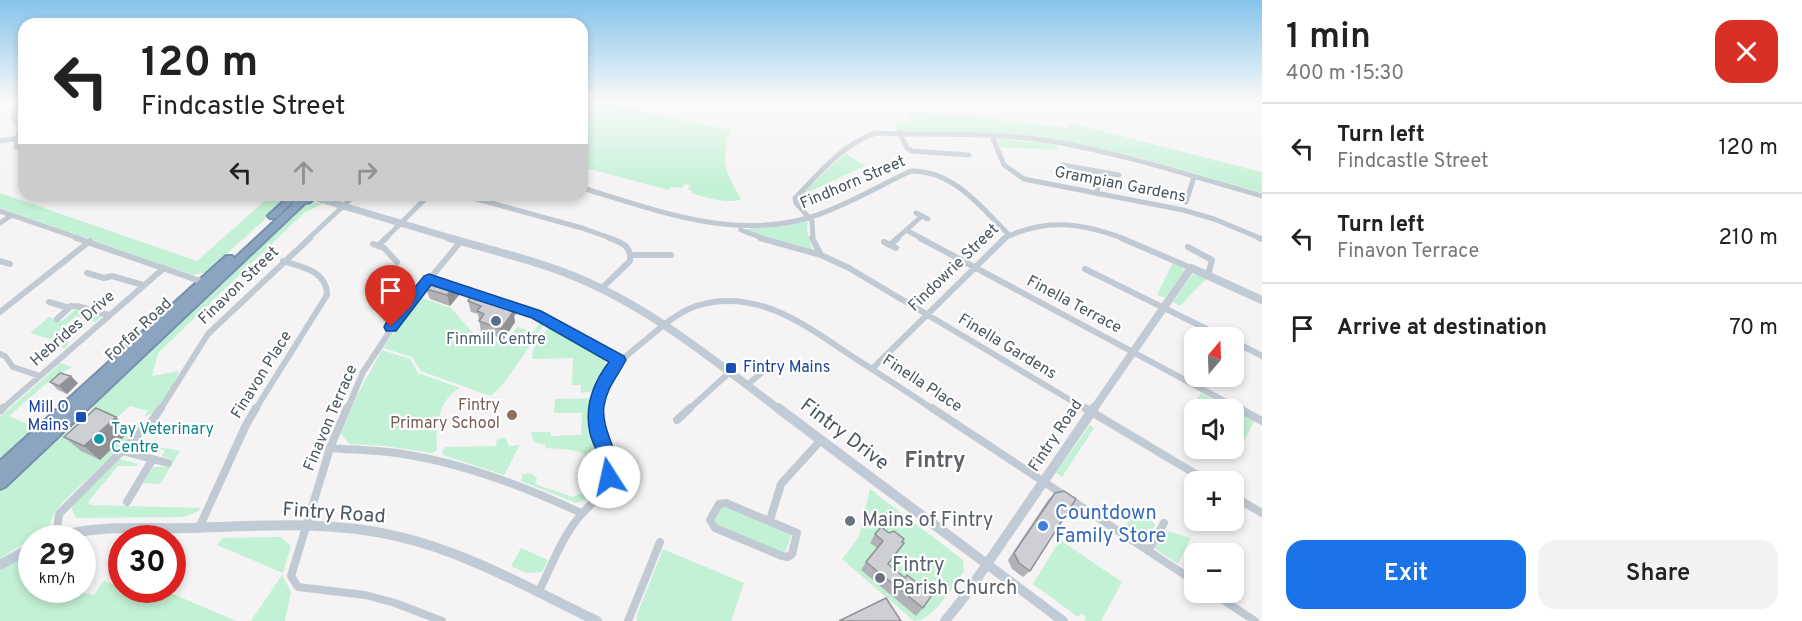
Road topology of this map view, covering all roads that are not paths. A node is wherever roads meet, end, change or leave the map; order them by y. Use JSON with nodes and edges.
{"nodes":[{"id":1,"x":898,"y":132,"type":"junction"},
{"id":2,"x":992,"y":136,"type":"junction"},
{"id":3,"x":18,"y":138,"type":"joint"},
{"id":4,"x":0,"y":141,"type":"edge"},
{"id":5,"x":16,"y":147,"type":"dead end"},
{"id":6,"x":956,"y":154,"type":"junction"},
{"id":7,"x":969,"y":155,"type":"dead end"},
{"id":8,"x":958,"y":161,"type":"dead end"},
{"id":9,"x":1063,"y":165,"type":"dead end"},
{"id":10,"x":1095,"y":171,"type":"junction"},
{"id":11,"x":1119,"y":175,"type":"dead end"},
{"id":12,"x":1194,"y":177,"type":"junction"},
{"id":13,"x":588,"y":190,"type":"edge"},
{"id":14,"x":1098,"y":194,"type":"junction"},
{"id":15,"x":1262,"y":196,"type":"edge"},
{"id":16,"x":286,"y":201,"type":"edge"},
{"id":17,"x":296,"y":201,"type":"edge"},
{"id":18,"x":328,"y":201,"type":"edge"},
{"id":19,"x":348,"y":201,"type":"edge"},
{"id":20,"x":423,"y":201,"type":"edge"},
{"id":21,"x":484,"y":201,"type":"edge"},
{"id":22,"x":301,"y":202,"type":"joint"},
{"id":23,"x":1186,"y":202,"type":"dead end"},
{"id":24,"x":343,"y":206,"type":"junction"},
{"id":25,"x":0,"y":211,"type":"edge"},
{"id":26,"x":12,"y":215,"type":"junction"},
{"id":27,"x":922,"y":216,"type":"dead end"},
{"id":28,"x":809,"y":218,"type":"junction"},
{"id":29,"x":0,"y":223,"type":"edge"},
{"id":30,"x":400,"y":223,"type":"junction"},
{"id":31,"x":741,"y":226,"type":"junction"},
{"id":32,"x":906,"y":230,"type":"junction"},
{"id":33,"x":1008,"y":234,"type":"junction"},
{"id":34,"x":1262,"y":239,"type":"edge"},
{"id":35,"x":90,"y":241,"type":"junction"},
{"id":36,"x":461,"y":241,"type":"junction"},
{"id":37,"x":890,"y":245,"type":"dead end"},
{"id":38,"x":1188,"y":247,"type":"dead end"},
{"id":39,"x":632,"y":255,"type":"junction"},
{"id":40,"x":671,"y":255,"type":"dead end"},
{"id":41,"x":821,"y":255,"type":"junction"},
{"id":42,"x":0,"y":261,"type":"edge"},
{"id":43,"x":283,"y":261,"type":"junction"},
{"id":44,"x":397,"y":262,"type":"dead end"},
{"id":45,"x":10,"y":264,"type":"dead end"},
{"id":46,"x":974,"y":267,"type":"junction"},
{"id":47,"x":164,"y":268,"type":"junction"},
{"id":48,"x":1191,"y":268,"type":"junction"},
{"id":49,"x":1085,"y":269,"type":"dead end"},
{"id":50,"x":87,"y":273,"type":"dead end"},
{"id":51,"x":1208,"y":275,"type":"junction"},
{"id":52,"x":429,"y":279,"type":"junction"},
{"id":53,"x":203,"y":282,"type":"junction"},
{"id":54,"x":143,"y":285,"type":"junction"},
{"id":55,"x":601,"y":289,"type":"junction"},
{"id":56,"x":483,"y":297,"type":"edge"},
{"id":57,"x":1262,"y":300,"type":"edge"},
{"id":58,"x":49,"y":302,"type":"dead end"},
{"id":59,"x":503,"y":303,"type":"edge"},
{"id":60,"x":72,"y":306,"type":"junction"},
{"id":61,"x":1164,"y":308,"type":"junction"},
{"id":62,"x":2,"y":309,"type":"edge"},
{"id":63,"x":109,"y":315,"type":"junction"},
{"id":64,"x":926,"y":315,"type":"junction"},
{"id":65,"x":57,"y":319,"type":"dead end"},
{"id":66,"x":665,"y":325,"type":"junction"},
{"id":67,"x":1203,"y":327,"type":"edge"},
{"id":68,"x":1244,"y":347,"type":"edge"},
{"id":69,"x":1133,"y":352,"type":"junction"},
{"id":70,"x":0,"y":354,"type":"edge"},
{"id":71,"x":1262,"y":356,"type":"edge"},
{"id":72,"x":618,"y":360,"type":"junction"},
{"id":73,"x":766,"y":369,"type":"dead end"},
{"id":74,"x":873,"y":369,"type":"junction"},
{"id":75,"x":730,"y":372,"type":"junction"},
{"id":76,"x":40,"y":376,"type":"junction"},
{"id":77,"x":747,"y":385,"type":"junction"},
{"id":78,"x":1215,"y":399,"type":"edge"},
{"id":79,"x":0,"y":411,"type":"edge"},
{"id":80,"x":1092,"y":412,"type":"junction"},
{"id":81,"x":1244,"y":413,"type":"edge"},
{"id":82,"x":677,"y":420,"type":"dead end"},
{"id":83,"x":1262,"y":421,"type":"edge"},
{"id":84,"x":820,"y":440,"type":"junction"},
{"id":85,"x":330,"y":448,"type":"junction"},
{"id":86,"x":122,"y":451,"type":"junction"},
{"id":87,"x":152,"y":460,"type":"junction"},
{"id":88,"x":168,"y":464,"type":"dead end"},
{"id":89,"x":0,"y":469,"type":"edge"},
{"id":90,"x":1191,"y":471,"type":"edge"},
{"id":91,"x":0,"y":483,"type":"edge"},
{"id":92,"x":1044,"y":483,"type":"junction"},
{"id":93,"x":127,"y":502,"type":"dead end"},
{"id":94,"x":1244,"y":502,"type":"edge"},
{"id":95,"x":582,"y":513,"type":"junction"},
{"id":96,"x":1262,"y":513,"type":"edge"},
{"id":97,"x":770,"y":520,"type":"junction"},
{"id":98,"x":1164,"y":523,"type":"dead end"},
{"id":99,"x":57,"y":525,"type":"edge"},
{"id":100,"x":304,"y":527,"type":"junction"},
{"id":101,"x":198,"y":528,"type":"junction"},
{"id":102,"x":96,"y":530,"type":"edge"},
{"id":103,"x":660,"y":543,"type":"dead end"},
{"id":104,"x":1148,"y":551,"type":"junction"},
{"id":105,"x":18,"y":555,"type":"edge"},
{"id":106,"x":987,"y":563,"type":"junction"},
{"id":107,"x":0,"y":565,"type":"edge"},
{"id":108,"x":1184,"y":574,"type":"edge"},
{"id":109,"x":538,"y":594,"type":"junction"},
{"id":110,"x":1228,"y":603,"type":"edge"},
{"id":111,"x":442,"y":621,"type":"edge"},
{"id":112,"x":597,"y":621,"type":"edge"},
{"id":113,"x":628,"y":621,"type":"edge"},
{"id":114,"x":945,"y":621,"type":"edge"},
{"id":115,"x":1063,"y":621,"type":"edge"},
{"id":116,"x":1255,"y":621,"type":"edge"}],
"edges":[{"from":1,"to":2,"type":"street"},
{"from":1,"to":6,"type":"street"},
{"from":1,"to":28,"type":"street"},
{"from":2,"to":12,"type":"street"},
{"from":2,"to":14,"type":"street","name":"Grampian Gardens"},
{"from":3,"to":4,"type":"street"},
{"from":3,"to":5,"type":"street"},
{"from":6,"to":7,"type":"street"},
{"from":6,"to":8,"type":"street"},
{"from":9,"to":10,"type":"street"},
{"from":10,"to":11,"type":"street"},
{"from":10,"to":14,"type":"street"},
{"from":12,"to":15,"type":"street"},
{"from":12,"to":23,"type":"street"},
{"from":13,"to":31,"type":"street","name":"Findhorn Street"},
{"from":14,"to":34,"type":"street","name":"Grampian Gardens"},
{"from":16,"to":53,"type":"highway","name":"Forfar Road"},
{"from":17,"to":22,"type":"highway"},
{"from":18,"to":24,"type":"street","name":"Fintry Drive"},
{"from":19,"to":24,"type":"street"},
{"from":20,"to":30,"type":"street"},
{"from":21,"to":39,"type":"street"},
{"from":22,"to":91,"type":"highway","name":"Forfar Road"},
{"from":24,"to":30,"type":"street","name":"Fintry Drive"},
{"from":24,"to":43,"type":"street","name":"Finavon Street"},
{"from":25,"to":26,"type":"street"},
{"from":26,"to":29,"type":"street"},
{"from":26,"to":35,"type":"street"},
{"from":27,"to":32,"type":"street"},
{"from":28,"to":31,"type":"street","name":"Findhorn Street"},
{"from":28,"to":33,"type":"street","name":"Findhorn Street"},
{"from":28,"to":41,"type":"street"},
{"from":30,"to":36,"type":"street","name":"Fintry Drive"},
{"from":30,"to":44,"type":"street"},
{"from":31,"to":41,"type":"street","name":"Finella Gardens"},
{"from":32,"to":37,"type":"street"},
{"from":32,"to":46,"type":"street","name":"Finella Terrace"},
{"from":33,"to":46,"type":"street","name":"Findowrie Street"},
{"from":33,"to":48,"type":"street","name":"Findowrie Street"},
{"from":35,"to":47,"type":"street"},
{"from":35,"to":62,"type":"street"},
{"from":36,"to":52,"type":"street","name":"Finavon Terrace"},
{"from":36,"to":55,"type":"street","name":"Fintry Drive"},
{"from":38,"to":51,"type":"street"},
{"from":39,"to":40,"type":"street"},
{"from":39,"to":55,"type":"street"},
{"from":41,"to":64,"type":"street","name":"Finella Gardens"},
{"from":42,"to":45,"type":"street"},
{"from":43,"to":86,"type":"street","name":"Finavon Street"},
{"from":43,"to":101,"type":"street","name":"Finavon Place"},
{"from":46,"to":64,"type":"street","name":"Findowrie Street"},
{"from":46,"to":69,"type":"street","name":"Finella Terrace"},
{"from":47,"to":53,"type":"street"},
{"from":47,"to":54,"type":"street","name":"Hebrides Drive"},
{"from":48,"to":51,"type":"street","name":"Findowrie Street"},
{"from":48,"to":61,"type":"street","name":"Fintry Road"},
{"from":49,"to":61,"type":"street"},
{"from":50,"to":54,"type":"street"},
{"from":51,"to":57,"type":"street","name":"Findowrie Street"},
{"from":52,"to":56,"type":"street"},
{"from":52,"to":85,"type":"street","name":"Finavon Terrace"},
{"from":53,"to":89,"type":"highway","name":"Forfar Road"},
{"from":54,"to":63,"type":"street","name":"Hebrides Drive"},
{"from":55,"to":66,"type":"street","name":"Fintry Drive"},
{"from":58,"to":60,"type":"street"},
{"from":59,"to":72,"type":"street"},
{"from":60,"to":63,"type":"street"},
{"from":60,"to":65,"type":"street"},
{"from":61,"to":67,"type":"street"},
{"from":61,"to":69,"type":"street","name":"Fintry Road"},
{"from":63,"to":76,"type":"street","name":"Hebrides Drive"},
{"from":64,"to":74,"type":"street","name":"Findowrie Street"},
{"from":64,"to":80,"type":"street","name":"Finella Gardens"},
{"from":66,"to":72,"type":"street","name":"Finella Place"},
{"from":66,"to":74,"type":"street","name":"Finella Place"},
{"from":66,"to":75,"type":"street","name":"Fintry Drive"},
{"from":68,"to":71,"type":"street"},
{"from":69,"to":78,"type":"street","name":"Finella Terrace"},
{"from":69,"to":80,"type":"street","name":"Fintry Road"},
{"from":70,"to":76,"type":"street"},
{"from":72,"to":95,"type":"street"},
{"from":73,"to":77,"type":"street"},
{"from":74,"to":92,"type":"street","name":"Finella Place"},
{"from":75,"to":77,"type":"street","name":"Fintry Drive"},
{"from":75,"to":82,"type":"street"},
{"from":76,"to":79,"type":"street","name":"Hebrides Drive"},
{"from":77,"to":84,"type":"street","name":"Fintry Drive"},
{"from":80,"to":90,"type":"street","name":"Finella Gardens"},
{"from":80,"to":92,"type":"street","name":"Fintry Road"},
{"from":81,"to":83,"type":"street","name":"Finella Terrace"},
{"from":84,"to":97,"type":"street"},
{"from":84,"to":106,"type":"street","name":"Fintry Drive"},
{"from":85,"to":95,"type":"street"},
{"from":85,"to":100,"type":"street","name":"Finavon Terrace"},
{"from":86,"to":87,"type":"street"},
{"from":86,"to":99,"type":"street","name":"Finavon Street"},
{"from":87,"to":88,"type":"street"},
{"from":87,"to":93,"type":"street"},
{"from":92,"to":104,"type":"street","name":"Finella Place"},
{"from":92,"to":106,"type":"street","name":"Fintry Road"},
{"from":94,"to":96,"type":"street"},
{"from":95,"to":109,"type":"street"},
{"from":97,"to":97,"type":"street"},
{"from":98,"to":104,"type":"street"},
{"from":100,"to":101,"type":"street","name":"Fintry Road"},
{"from":100,"to":109,"type":"street","name":"Fintry Road"},
{"from":100,"to":111,"type":"street","name":"Finavon Terrace"},
{"from":101,"to":102,"type":"street","name":"Fintry Road"},
{"from":103,"to":113,"type":"street"},
{"from":104,"to":108,"type":"street","name":"Finella Place"},
{"from":105,"to":107,"type":"street"},
{"from":106,"to":114,"type":"street","name":"Fintry Road"},
{"from":106,"to":115,"type":"street","name":"Fintry Drive"},
{"from":109,"to":112,"type":"street","name":"Fintry Road"},
{"from":110,"to":116,"type":"street"}]}
